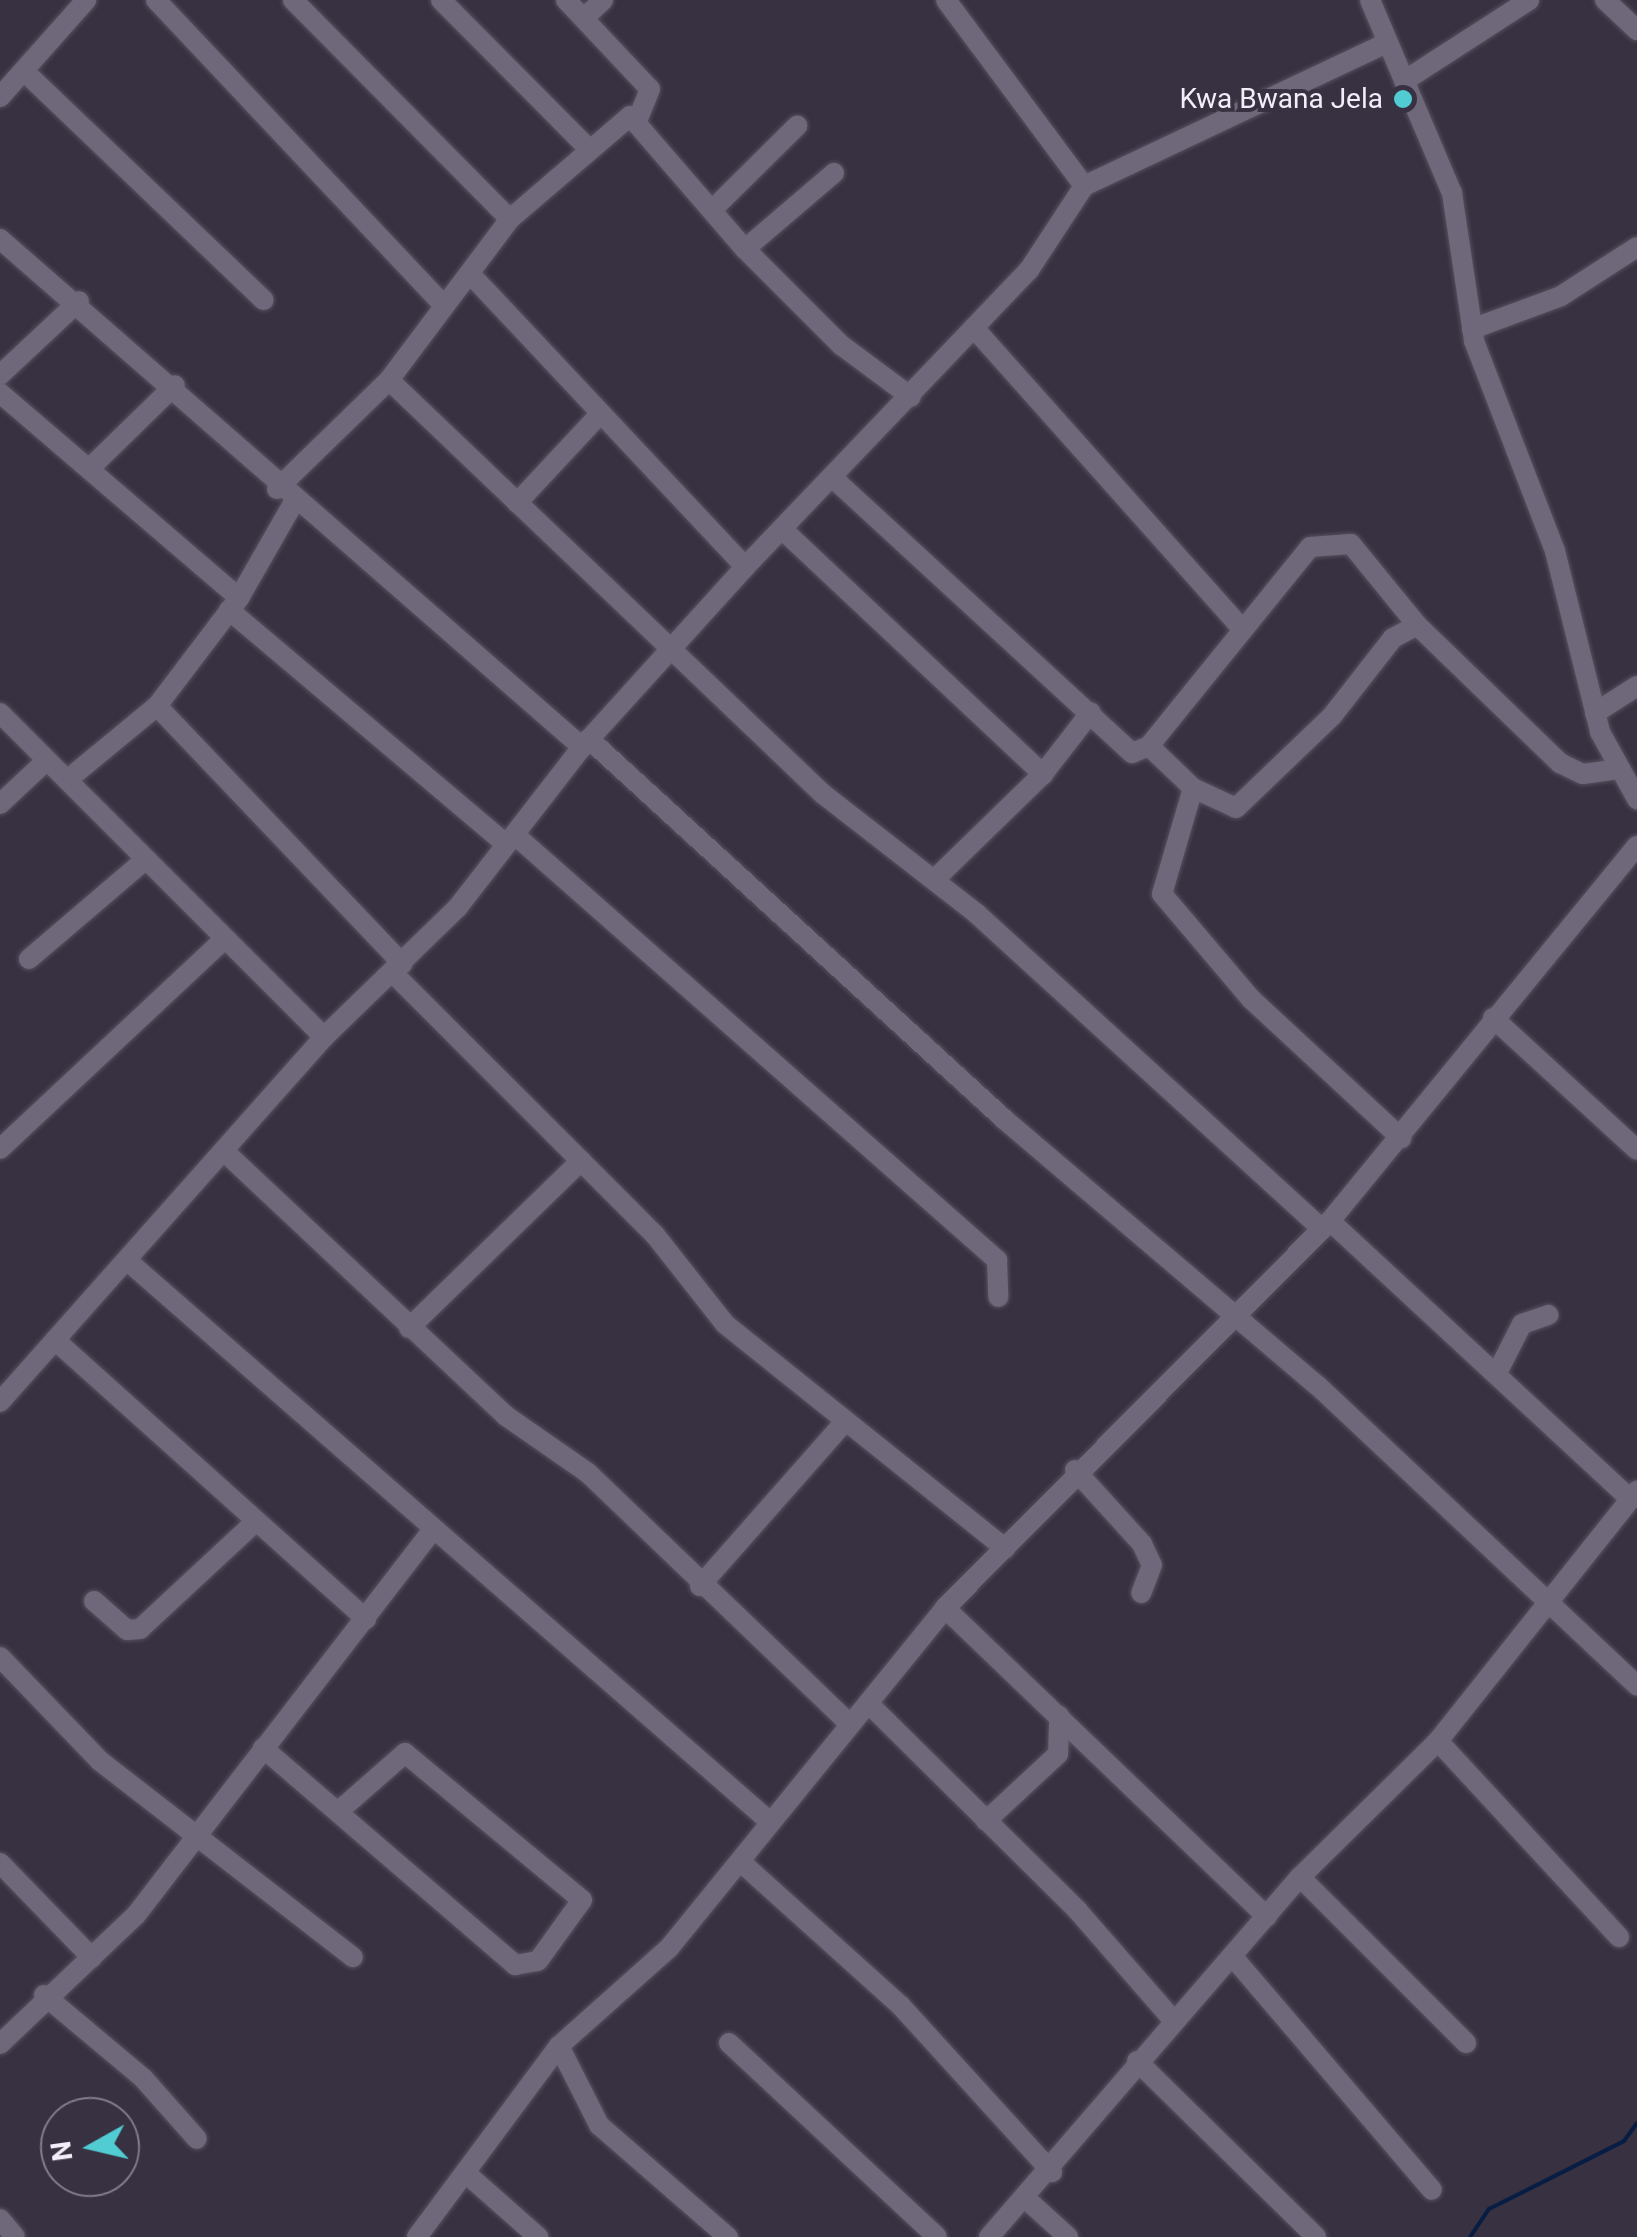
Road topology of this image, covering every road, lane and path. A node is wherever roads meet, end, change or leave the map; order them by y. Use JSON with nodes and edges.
{"nodes":[{"id":1,"x":86,"y":0,"type":"edge"},
{"id":2,"x":156,"y":0,"type":"edge"},
{"id":3,"x":292,"y":0,"type":"edge"},
{"id":4,"x":441,"y":0,"type":"edge"},
{"id":5,"x":566,"y":0,"type":"edge"},
{"id":6,"x":604,"y":0,"type":"edge"},
{"id":7,"x":946,"y":0,"type":"edge"},
{"id":8,"x":1370,"y":0,"type":"edge"},
{"id":9,"x":1530,"y":0,"type":"edge"},
{"id":10,"x":1605,"y":0,"type":"edge"},
{"id":11,"x":584,"y":18,"type":"junction"},
{"id":12,"x":1637,"y":30,"type":"edge"},
{"id":13,"x":1386,"y":43,"type":"junction"},
{"id":14,"x":24,"y":72,"type":"junction"},
{"id":15,"x":1404,"y":81,"type":"junction"},
{"id":16,"x":0,"y":97,"type":"edge"},
{"id":17,"x":638,"y":116,"type":"junction"},
{"id":18,"x":798,"y":126,"type":"dead end"},
{"id":19,"x":589,"y":149,"type":"junction"},
{"id":20,"x":834,"y":173,"type":"dead end"},
{"id":21,"x":1084,"y":186,"type":"junction"},
{"id":22,"x":712,"y":210,"type":"junction"},
{"id":23,"x":510,"y":220,"type":"junction"},
{"id":24,"x":0,"y":239,"type":"edge"},
{"id":25,"x":1637,"y":247,"type":"edge"},
{"id":26,"x":746,"y":250,"type":"junction"},
{"id":27,"x":474,"y":278,"type":"junction"},
{"id":28,"x":264,"y":300,"type":"dead end"},
{"id":29,"x":79,"y":301,"type":"junction"},
{"id":30,"x":444,"y":306,"type":"junction"},
{"id":31,"x":974,"y":328,"type":"junction"},
{"id":32,"x":1472,"y":329,"type":"junction"},
{"id":33,"x":0,"y":376,"type":"edge"},
{"id":34,"x":389,"y":380,"type":"junction"},
{"id":35,"x":174,"y":385,"type":"junction"},
{"id":36,"x":0,"y":393,"type":"edge"},
{"id":37,"x":911,"y":397,"type":"junction"},
{"id":38,"x":599,"y":415,"type":"junction"},
{"id":39,"x":91,"y":466,"type":"junction"},
{"id":40,"x":834,"y":479,"type":"junction"},
{"id":41,"x":286,"y":496,"type":"junction"},
{"id":42,"x":517,"y":503,"type":"junction"},
{"id":43,"x":784,"y":530,"type":"junction"},
{"id":44,"x":746,"y":567,"type":"junction"},
{"id":45,"x":234,"y":604,"type":"junction"},
{"id":46,"x":1417,"y":625,"type":"junction"},
{"id":47,"x":1242,"y":629,"type":"junction"},
{"id":48,"x":674,"y":652,"type":"junction"},
{"id":49,"x":1637,"y":686,"type":"edge"},
{"id":50,"x":157,"y":706,"type":"junction"},
{"id":51,"x":0,"y":712,"type":"edge"},
{"id":52,"x":1092,"y":712,"type":"junction"},
{"id":53,"x":1595,"y":713,"type":"junction"},
{"id":54,"x":585,"y":743,"type":"junction"},
{"id":55,"x":1149,"y":746,"type":"junction"},
{"id":56,"x":47,"y":760,"type":"junction"},
{"id":57,"x":1613,"y":770,"type":"junction"},
{"id":58,"x":1043,"y":774,"type":"junction"},
{"id":59,"x":72,"y":776,"type":"junction"},
{"id":60,"x":1193,"y":788,"type":"junction"},
{"id":61,"x":1637,"y":799,"type":"edge"},
{"id":62,"x":0,"y":804,"type":"edge"},
{"id":63,"x":510,"y":839,"type":"junction"},
{"id":64,"x":1637,"y":846,"type":"edge"},
{"id":65,"x":146,"y":860,"type":"junction"},
{"id":66,"x":935,"y":879,"type":"junction"},
{"id":67,"x":221,"y":942,"type":"junction"},
{"id":68,"x":28,"y":959,"type":"dead end"},
{"id":69,"x":399,"y":969,"type":"junction"},
{"id":70,"x":1493,"y":1018,"type":"junction"},
{"id":71,"x":324,"y":1037,"type":"junction"},
{"id":72,"x":1400,"y":1138,"type":"junction"},
{"id":73,"x":0,"y":1149,"type":"edge"},
{"id":74,"x":1637,"y":1150,"type":"edge"},
{"id":75,"x":227,"y":1154,"type":"junction"},
{"id":76,"x":581,"y":1161,"type":"junction"},
{"id":77,"x":1326,"y":1225,"type":"junction"},
{"id":78,"x":130,"y":1264,"type":"junction"},
{"id":79,"x":998,"y":1297,"type":"dead end"},
{"id":80,"x":1548,"y":1314,"type":"dead end"},
{"id":81,"x":1232,"y":1319,"type":"junction"},
{"id":82,"x":409,"y":1328,"type":"junction"},
{"id":83,"x":55,"y":1340,"type":"junction"},
{"id":84,"x":1497,"y":1373,"type":"junction"},
{"id":85,"x":0,"y":1401,"type":"edge"},
{"id":86,"x":843,"y":1424,"type":"junction"},
{"id":87,"x":1075,"y":1470,"type":"junction"},
{"id":88,"x":1634,"y":1495,"type":"edge"},
{"id":89,"x":255,"y":1522,"type":"junction"},
{"id":90,"x":433,"y":1530,"type":"junction"},
{"id":91,"x":1005,"y":1548,"type":"junction"},
{"id":92,"x":700,"y":1586,"type":"junction"},
{"id":93,"x":1141,"y":1593,"type":"dead end"},
{"id":94,"x":94,"y":1601,"type":"dead end"},
{"id":95,"x":1547,"y":1604,"type":"junction"},
{"id":96,"x":946,"y":1608,"type":"junction"},
{"id":97,"x":366,"y":1619,"type":"junction"},
{"id":98,"x":0,"y":1656,"type":"edge"},
{"id":99,"x":1636,"y":1686,"type":"edge"},
{"id":100,"x":868,"y":1703,"type":"junction"},
{"id":101,"x":1058,"y":1716,"type":"junction"},
{"id":102,"x":848,"y":1722,"type":"junction"},
{"id":103,"x":1438,"y":1741,"type":"junction"},
{"id":104,"x":1088,"y":1745,"type":"junction"},
{"id":105,"x":263,"y":1748,"type":"junction"},
{"id":106,"x":1042,"y":1768,"type":"junction"},
{"id":107,"x":339,"y":1812,"type":"junction"},
{"id":108,"x":769,"y":1821,"type":"junction"},
{"id":109,"x":986,"y":1821,"type":"junction"},
{"id":110,"x":199,"y":1830,"type":"junction"},
{"id":111,"x":0,"y":1862,"type":"edge"},
{"id":112,"x":741,"y":1862,"type":"junction"},
{"id":113,"x":1300,"y":1877,"type":"junction"},
{"id":114,"x":1268,"y":1918,"type":"junction"},
{"id":115,"x":1619,"y":1937,"type":"dead end"},
{"id":116,"x":353,"y":1957,"type":"dead end"},
{"id":117,"x":1233,"y":1957,"type":"junction"},
{"id":118,"x":92,"y":1958,"type":"junction"},
{"id":119,"x":44,"y":1995,"type":"junction"},
{"id":120,"x":1173,"y":2020,"type":"junction"},
{"id":121,"x":730,"y":2043,"type":"dead end"},
{"id":122,"x":1466,"y":2043,"type":"dead end"},
{"id":123,"x":0,"y":2044,"type":"edge"},
{"id":124,"x":560,"y":2046,"type":"junction"},
{"id":125,"x":1137,"y":2061,"type":"junction"},
{"id":126,"x":197,"y":2138,"type":"dead end"},
{"id":127,"x":1052,"y":2172,"type":"junction"},
{"id":128,"x":468,"y":2175,"type":"junction"},
{"id":129,"x":1432,"y":2190,"type":"dead end"},
{"id":130,"x":1025,"y":2198,"type":"junction"},
{"id":131,"x":0,"y":2219,"type":"edge"},
{"id":132,"x":15,"y":2237,"type":"edge"},
{"id":133,"x":417,"y":2237,"type":"edge"},
{"id":134,"x":538,"y":2237,"type":"edge"},
{"id":135,"x":728,"y":2237,"type":"edge"},
{"id":136,"x":937,"y":2237,"type":"edge"},
{"id":137,"x":989,"y":2237,"type":"edge"},
{"id":138,"x":1068,"y":2237,"type":"edge"},
{"id":139,"x":1316,"y":2237,"type":"edge"}],
"edges":[{"from":1,"to":14,"type":"street"},
{"from":2,"to":30,"type":"street"},
{"from":3,"to":23,"type":"street"},
{"from":4,"to":19,"type":"street"},
{"from":5,"to":11,"type":"street"},
{"from":6,"to":11,"type":"street"},
{"from":7,"to":21,"type":"street"},
{"from":8,"to":13,"type":"street"},
{"from":9,"to":15,"type":"street"},
{"from":10,"to":12,"type":"street"},
{"from":11,"to":17,"type":"street"},
{"from":13,"to":15,"type":"street"},
{"from":13,"to":21,"type":"street"},
{"from":14,"to":16,"type":"street"},
{"from":14,"to":28,"type":"street"},
{"from":15,"to":32,"type":"street"},
{"from":17,"to":19,"type":"street"},
{"from":17,"to":22,"type":"street"},
{"from":18,"to":22,"type":"street"},
{"from":19,"to":23,"type":"street"},
{"from":20,"to":26,"type":"street"},
{"from":21,"to":31,"type":"street"},
{"from":22,"to":26,"type":"street"},
{"from":23,"to":27,"type":"street"},
{"from":24,"to":29,"type":"street"},
{"from":25,"to":32,"type":"street"},
{"from":26,"to":37,"type":"street"},
{"from":27,"to":30,"type":"street"},
{"from":27,"to":38,"type":"street"},
{"from":29,"to":33,"type":"street"},
{"from":29,"to":35,"type":"street"},
{"from":30,"to":34,"type":"street"},
{"from":31,"to":37,"type":"street"},
{"from":31,"to":47,"type":"street"},
{"from":32,"to":53,"type":"street"},
{"from":34,"to":41,"type":"street"},
{"from":34,"to":42,"type":"street"},
{"from":35,"to":39,"type":"street"},
{"from":35,"to":41,"type":"street"},
{"from":36,"to":39,"type":"street"},
{"from":37,"to":40,"type":"street"},
{"from":38,"to":42,"type":"street"},
{"from":38,"to":44,"type":"street"},
{"from":39,"to":45,"type":"street"},
{"from":40,"to":43,"type":"street"},
{"from":40,"to":52,"type":"street"},
{"from":41,"to":45,"type":"street"},
{"from":41,"to":54,"type":"street"},
{"from":42,"to":48,"type":"street"},
{"from":43,"to":44,"type":"street"},
{"from":43,"to":58,"type":"street"},
{"from":44,"to":48,"type":"street"},
{"from":45,"to":50,"type":"street"},
{"from":45,"to":63,"type":"street"},
{"from":46,"to":47,"type":"street"},
{"from":46,"to":57,"type":"street"},
{"from":46,"to":60,"type":"street"},
{"from":47,"to":55,"type":"street"},
{"from":48,"to":54,"type":"street"},
{"from":48,"to":66,"type":"street"},
{"from":49,"to":53,"type":"street"},
{"from":50,"to":59,"type":"street"},
{"from":50,"to":69,"type":"street"},
{"from":51,"to":56,"type":"street"},
{"from":52,"to":55,"type":"street"},
{"from":52,"to":58,"type":"street"},
{"from":53,"to":57,"type":"street"},
{"from":54,"to":63,"type":"street"},
{"from":54,"to":81,"type":"street"},
{"from":55,"to":60,"type":"street"},
{"from":56,"to":59,"type":"street"},
{"from":56,"to":62,"type":"street"},
{"from":57,"to":61,"type":"street"},
{"from":58,"to":66,"type":"street"},
{"from":59,"to":65,"type":"street"},
{"from":60,"to":72,"type":"street"},
{"from":63,"to":69,"type":"street"},
{"from":63,"to":79,"type":"street"},
{"from":64,"to":70,"type":"street"},
{"from":65,"to":67,"type":"street"},
{"from":65,"to":68,"type":"street"},
{"from":66,"to":77,"type":"street"},
{"from":67,"to":71,"type":"street"},
{"from":67,"to":73,"type":"street"},
{"from":69,"to":71,"type":"street"},
{"from":69,"to":76,"type":"street"},
{"from":70,"to":72,"type":"street"},
{"from":70,"to":74,"type":"street"},
{"from":71,"to":75,"type":"street"},
{"from":72,"to":77,"type":"street"},
{"from":75,"to":78,"type":"street"},
{"from":75,"to":82,"type":"street"},
{"from":76,"to":82,"type":"street"},
{"from":76,"to":86,"type":"street"},
{"from":77,"to":81,"type":"street"},
{"from":77,"to":84,"type":"street"},
{"from":78,"to":83,"type":"street"},
{"from":78,"to":90,"type":"street"},
{"from":80,"to":84,"type":"street"},
{"from":81,"to":87,"type":"street"},
{"from":81,"to":95,"type":"street"},
{"from":82,"to":92,"type":"street"},
{"from":83,"to":85,"type":"street"},
{"from":83,"to":89,"type":"street"},
{"from":84,"to":88,"type":"street"},
{"from":86,"to":91,"type":"street"},
{"from":86,"to":92,"type":"street"},
{"from":87,"to":91,"type":"street"},
{"from":87,"to":93,"type":"street"},
{"from":88,"to":95,"type":"street"},
{"from":89,"to":94,"type":"street"},
{"from":89,"to":97,"type":"street"},
{"from":90,"to":97,"type":"street"},
{"from":90,"to":108,"type":"street"},
{"from":91,"to":96,"type":"street"},
{"from":92,"to":102,"type":"street"},
{"from":95,"to":99,"type":"street"},
{"from":95,"to":103,"type":"street"},
{"from":96,"to":100,"type":"street"},
{"from":96,"to":101,"type":"street"},
{"from":97,"to":105,"type":"street"},
{"from":98,"to":110,"type":"street"},
{"from":100,"to":102,"type":"street"},
{"from":100,"to":109,"type":"street"},
{"from":101,"to":104,"type":"street"},
{"from":101,"to":106,"type":"street"},
{"from":102,"to":108,"type":"street"},
{"from":103,"to":113,"type":"street"},
{"from":103,"to":115,"type":"street"},
{"from":104,"to":106,"type":"street"},
{"from":104,"to":114,"type":"street"},
{"from":105,"to":107,"type":"street"},
{"from":105,"to":110,"type":"street"},
{"from":106,"to":109,"type":"street"},
{"from":107,"to":107,"type":"street"},
{"from":108,"to":112,"type":"street"},
{"from":109,"to":120,"type":"street"},
{"from":110,"to":116,"type":"street"},
{"from":110,"to":118,"type":"street"},
{"from":111,"to":118,"type":"street"},
{"from":112,"to":124,"type":"street"},
{"from":112,"to":127,"type":"street"},
{"from":113,"to":114,"type":"street"},
{"from":113,"to":122,"type":"street"},
{"from":114,"to":117,"type":"street"},
{"from":117,"to":120,"type":"street"},
{"from":117,"to":129,"type":"street"},
{"from":118,"to":119,"type":"street"},
{"from":119,"to":123,"type":"street"},
{"from":119,"to":126,"type":"street"},
{"from":120,"to":125,"type":"street"},
{"from":121,"to":136,"type":"street"},
{"from":124,"to":128,"type":"street"},
{"from":124,"to":135,"type":"street"},
{"from":125,"to":127,"type":"street"},
{"from":125,"to":139,"type":"street"},
{"from":127,"to":130,"type":"street"},
{"from":128,"to":133,"type":"street"},
{"from":128,"to":134,"type":"street"},
{"from":130,"to":137,"type":"street"},
{"from":130,"to":138,"type":"street"},
{"from":131,"to":132,"type":"street"}]}
